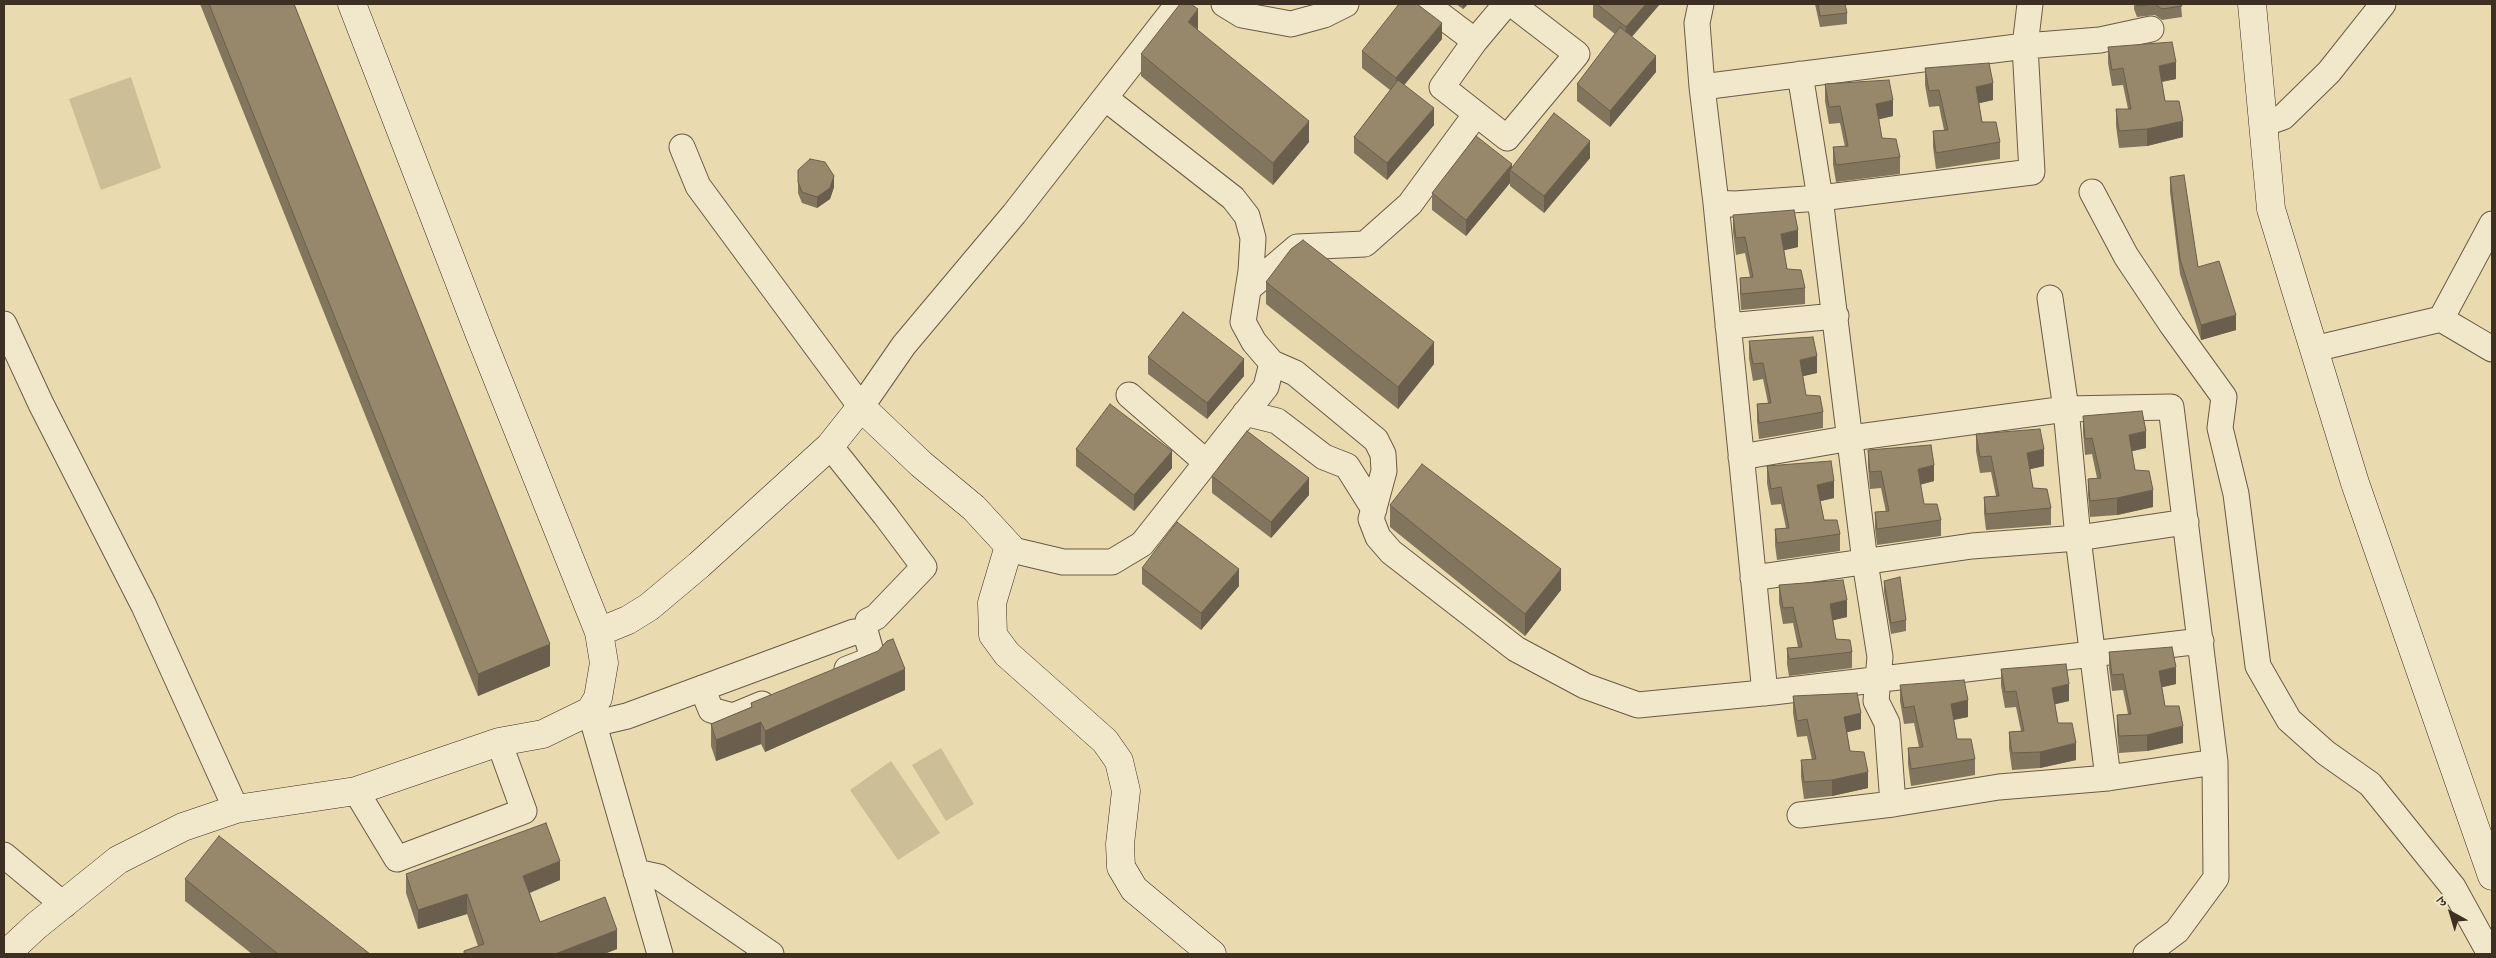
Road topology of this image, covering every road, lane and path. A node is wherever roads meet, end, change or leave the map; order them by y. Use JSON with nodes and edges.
{"nodes":[{"id":1,"x":352,"y":4,"type":"edge"},
{"id":2,"x":1178,"y":4,"type":"edge"},
{"id":3,"x":1224,"y":4,"type":"edge"},
{"id":4,"x":1346,"y":4,"type":"edge"},
{"id":5,"x":1426,"y":4,"type":"edge"},
{"id":6,"x":1506,"y":4,"type":"edge"},
{"id":7,"x":1512,"y":4,"type":"edge"},
{"id":8,"x":1700,"y":4,"type":"edge"},
{"id":9,"x":2030,"y":4,"type":"edge"},
{"id":10,"x":2252,"y":4,"type":"edge"},
{"id":11,"x":2383,"y":4,"type":"edge"},
{"id":12,"x":2151,"y":29,"type":"dead end"},
{"id":13,"x":1475,"y":41,"type":"junction"},
{"id":14,"x":2025,"y":46,"type":"junction"},
{"id":15,"x":1800,"y":74,"type":"junction"},
{"id":16,"x":1702,"y":87,"type":"junction"},
{"id":17,"x":1105,"y":98,"type":"junction"},
{"id":18,"x":1476,"y":114,"type":"junction"},
{"id":19,"x":2263,"y":124,"type":"junction"},
{"id":20,"x":682,"y":147,"type":"dead end"},
{"id":21,"x":2092,"y":192,"type":"dead end"},
{"id":22,"x":1820,"y":198,"type":"junction"},
{"id":23,"x":1716,"y":203,"type":"junction"},
{"id":24,"x":2492,"y":224,"type":"edge"},
{"id":25,"x":1248,"y":289,"type":"junction"},
{"id":26,"x":2050,"y":298,"type":"dead end"},
{"id":27,"x":1836,"y":316,"type":"junction"},
{"id":28,"x":2441,"y":319,"type":"junction"},
{"id":29,"x":4,"y":324,"type":"edge"},
{"id":30,"x":1728,"y":326,"type":"junction"},
{"id":31,"x":2314,"y":349,"type":"junction"},
{"id":32,"x":2492,"y":349,"type":"edge"},
{"id":33,"x":1272,"y":363,"type":"junction"},
{"id":34,"x":1128,"y":395,"type":"dead end"},
{"id":35,"x":861,"y":407,"type":"junction"},
{"id":36,"x":2066,"y":409,"type":"junction"},
{"id":37,"x":1245,"y":413,"type":"junction"},
{"id":38,"x":1851,"y":438,"type":"junction"},
{"id":39,"x":830,"y":446,"type":"junction"},
{"id":40,"x":1741,"y":457,"type":"junction"},
{"id":41,"x":1207,"y":462,"type":"junction"},
{"id":42,"x":1374,"y":509,"type":"junction"},
{"id":43,"x":2186,"y":522,"type":"junction"},
{"id":44,"x":2078,"y":538,"type":"junction"},
{"id":45,"x":1008,"y":550,"type":"junction"},
{"id":46,"x":1865,"y":562,"type":"junction"},
{"id":47,"x":1753,"y":578,"type":"junction"},
{"id":48,"x":868,"y":621,"type":"dead end"},
{"id":49,"x":600,"y":632,"type":"junction"},
{"id":50,"x":2201,"y":641,"type":"junction"},
{"id":51,"x":2091,"y":653,"type":"junction"},
{"id":52,"x":829,"y":677,"type":"edge"},
{"id":53,"x":1878,"y":678,"type":"junction"},
{"id":54,"x":702,"y":688,"type":"junction"},
{"id":55,"x":1765,"y":693,"type":"junction"},
{"id":56,"x":785,"y":694,"type":"edge"},
{"id":57,"x":592,"y":718,"type":"junction"},
{"id":58,"x":499,"y":742,"type":"junction"},
{"id":59,"x":2215,"y":762,"type":"junction"},
{"id":60,"x":2108,"y":778,"type":"junction"},
{"id":61,"x":356,"y":791,"type":"junction"},
{"id":62,"x":1893,"y":804,"type":"junction"},
{"id":63,"x":236,"y":809,"type":"junction"},
{"id":64,"x":1800,"y":816,"type":"dead end"},
{"id":65,"x":2487,"y":840,"type":"edge"},
{"id":66,"x":4,"y":856,"type":"edge"},
{"id":67,"x":636,"y":872,"type":"junction"},
{"id":68,"x":2492,"y":876,"type":"edge"},
{"id":69,"x":64,"y":905,"type":"junction"},
{"id":70,"x":6,"y":954,"type":"edge"},
{"id":71,"x":660,"y":954,"type":"edge"},
{"id":72,"x":770,"y":954,"type":"edge"},
{"id":73,"x":1212,"y":954,"type":"edge"},
{"id":74,"x":2146,"y":954,"type":"edge"},
{"id":75,"x":2490,"y":954,"type":"edge"}],
"edges":[{"from":1,"to":49,"type":"street"},
{"from":2,"to":17,"type":"street"},
{"from":3,"to":4,"type":"street"},
{"from":5,"to":13,"type":"street"},
{"from":6,"to":13,"type":"street"},
{"from":7,"to":18,"type":"street"},
{"from":8,"to":16,"type":"street"},
{"from":9,"to":14,"type":"street"},
{"from":10,"to":19,"type":"street"},
{"from":11,"to":19,"type":"street"},
{"from":12,"to":14,"type":"street"},
{"from":13,"to":18,"type":"street"},
{"from":14,"to":15,"type":"street"},
{"from":14,"to":22,"type":"street"},
{"from":15,"to":16,"type":"street"},
{"from":15,"to":22,"type":"street"},
{"from":16,"to":23,"type":"street"},
{"from":17,"to":25,"type":"street"},
{"from":17,"to":35,"type":"street"},
{"from":18,"to":25,"type":"street"},
{"from":19,"to":31,"type":"street"},
{"from":20,"to":35,"type":"street"},
{"from":21,"to":75,"type":"street"},
{"from":22,"to":23,"type":"street"},
{"from":22,"to":27,"type":"street"},
{"from":23,"to":30,"type":"street"},
{"from":24,"to":28,"type":"street"},
{"from":25,"to":33,"type":"street"},
{"from":26,"to":36,"type":"street"},
{"from":27,"to":30,"type":"street"},
{"from":27,"to":38,"type":"street"},
{"from":28,"to":31,"type":"street"},
{"from":28,"to":32,"type":"street"},
{"from":29,"to":63,"type":"street"},
{"from":30,"to":40,"type":"street"},
{"from":31,"to":65,"type":"street"},
{"from":33,"to":37,"type":"street"},
{"from":33,"to":42,"type":"street"},
{"from":34,"to":41,"type":"street"},
{"from":35,"to":39,"type":"street"},
{"from":35,"to":45,"type":"street"},
{"from":36,"to":38,"type":"street"},
{"from":36,"to":43,"type":"street"},
{"from":36,"to":44,"type":"street"},
{"from":37,"to":41,"type":"street"},
{"from":37,"to":42,"type":"street"},
{"from":38,"to":40,"type":"street"},
{"from":38,"to":46,"type":"street"},
{"from":39,"to":48,"type":"street"},
{"from":39,"to":49,"type":"street"},
{"from":40,"to":47,"type":"street"},
{"from":41,"to":45,"type":"street"},
{"from":42,"to":55,"type":"street"},
{"from":43,"to":44,"type":"street"},
{"from":43,"to":50,"type":"street"},
{"from":44,"to":46,"type":"street"},
{"from":44,"to":51,"type":"street"},
{"from":45,"to":73,"type":"street"},
{"from":46,"to":47,"type":"street"},
{"from":46,"to":53,"type":"street"},
{"from":47,"to":55,"type":"street"},
{"from":49,"to":57,"type":"street"},
{"from":50,"to":51,"type":"street"},
{"from":50,"to":59,"type":"street"},
{"from":51,"to":53,"type":"street"},
{"from":51,"to":60,"type":"street"},
{"from":52,"to":54,"type":"street"},
{"from":53,"to":55,"type":"street"},
{"from":53,"to":62,"type":"street"},
{"from":54,"to":56,"type":"street"},
{"from":54,"to":57,"type":"street"},
{"from":57,"to":58,"type":"street"},
{"from":57,"to":67,"type":"street"},
{"from":58,"to":61,"type":"street"},
{"from":58,"to":61,"type":"street"},
{"from":59,"to":60,"type":"street"},
{"from":59,"to":74,"type":"street"},
{"from":60,"to":62,"type":"street"},
{"from":61,"to":63,"type":"street"},
{"from":62,"to":64,"type":"street"},
{"from":63,"to":69,"type":"street"},
{"from":65,"to":68,"type":"street"},
{"from":66,"to":69,"type":"street"},
{"from":67,"to":71,"type":"street"},
{"from":67,"to":72,"type":"street"},
{"from":69,"to":70,"type":"street"}]}
